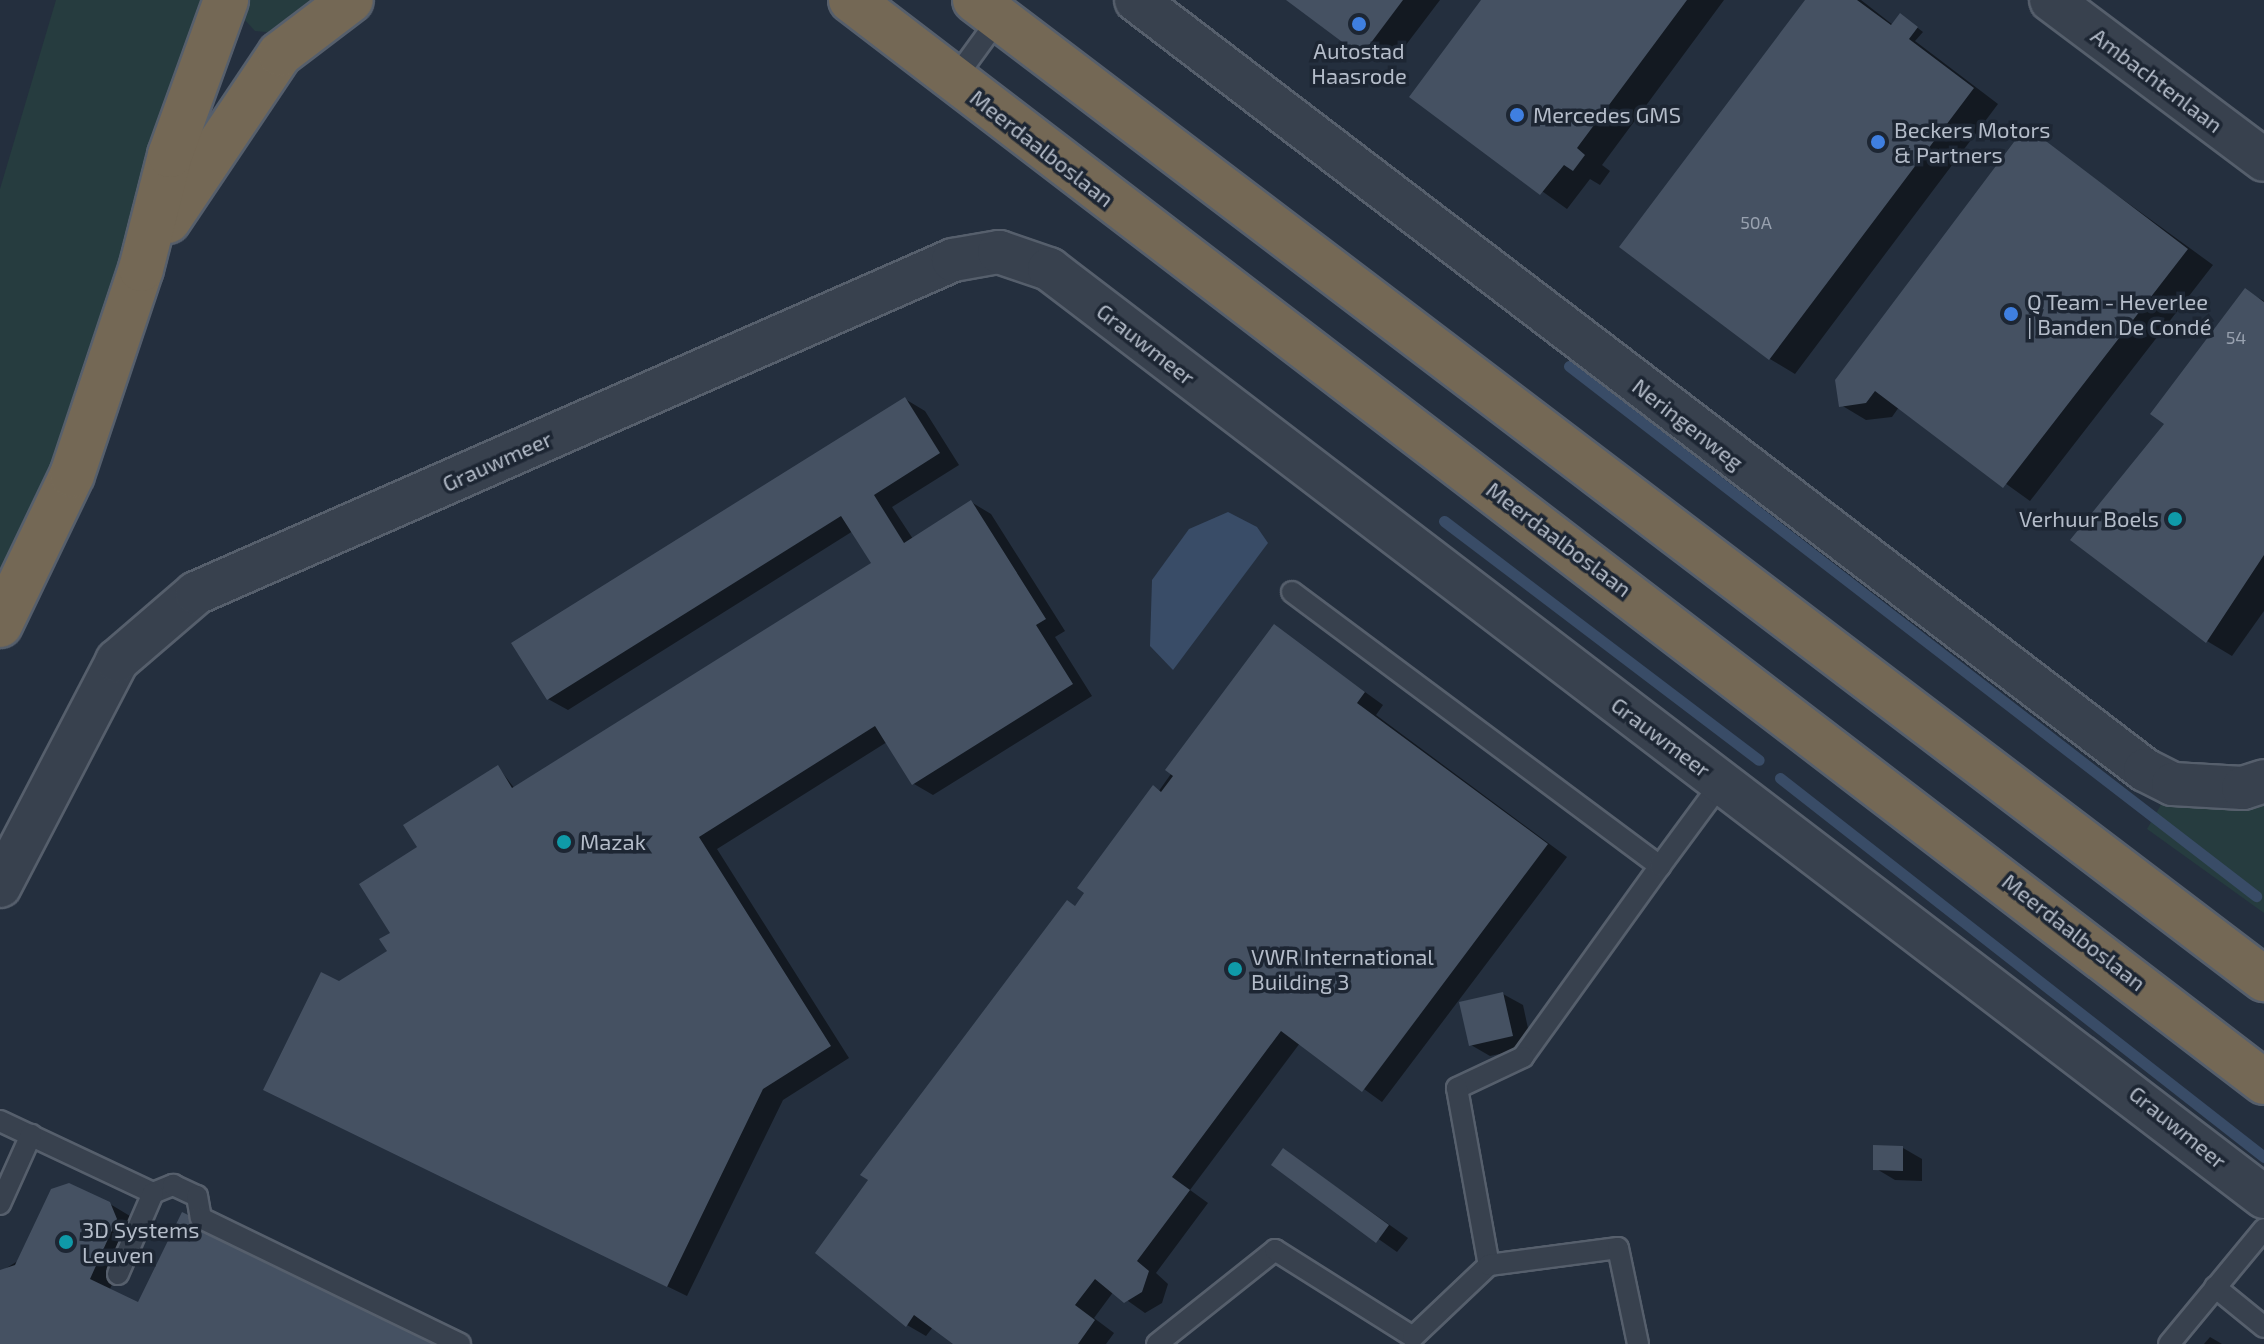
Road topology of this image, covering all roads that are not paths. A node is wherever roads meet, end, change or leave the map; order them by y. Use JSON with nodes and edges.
{"nodes":[{"id":1,"x":226,"y":0,"type":"edge"},
{"id":2,"x":351,"y":0,"type":"edge"},
{"id":3,"x":1136,"y":0,"type":"edge"},
{"id":4,"x":2051,"y":0,"type":"edge"},
{"id":5,"x":850,"y":1,"type":"edge"},
{"id":6,"x":987,"y":9,"type":"edge"},
{"id":7,"x":954,"y":80,"type":"junction"},
{"id":8,"x":2264,"y":160,"type":"edge"},
{"id":9,"x":141,"y":269,"type":"junction"},
{"id":10,"x":1292,"y":592,"type":"dead end"},
{"id":11,"x":0,"y":625,"type":"edge"},
{"id":12,"x":2264,"y":781,"type":"edge"},
{"id":13,"x":1722,"y":782,"type":"junction"},
{"id":14,"x":1660,"y":866,"type":"junction"},
{"id":15,"x":0,"y":886,"type":"edge"},
{"id":16,"x":2260,"y":972,"type":"edge"},
{"id":17,"x":2255,"y":1068,"type":"edge"},
{"id":18,"x":0,"y":1121,"type":"edge"},
{"id":19,"x":31,"y":1135,"type":"junction"},
{"id":20,"x":153,"y":1193,"type":"junction"},
{"id":21,"x":2264,"y":1197,"type":"edge"},
{"id":22,"x":0,"y":1204,"type":"edge"},
{"id":23,"x":2264,"y":1229,"type":"edge"},
{"id":24,"x":1489,"y":1265,"type":"junction"},
{"id":25,"x":118,"y":1274,"type":"dead end"},
{"id":26,"x":2215,"y":1287,"type":"junction"},
{"id":27,"x":2264,"y":1327,"type":"edge"},
{"id":28,"x":460,"y":1344,"type":"edge"},
{"id":29,"x":1157,"y":1344,"type":"edge"},
{"id":30,"x":1638,"y":1344,"type":"edge"},
{"id":31,"x":2169,"y":1344,"type":"edge"}],
"edges":[{"from":1,"to":9,"type":"highway"},
{"from":2,"to":9,"type":"highway"},
{"from":3,"to":12,"type":"street","name":"Neringenweg"},
{"from":4,"to":8,"type":"street","name":"Ambachtenlaan"},
{"from":5,"to":7,"type":"highway","name":"Meerdaalboslaan"},
{"from":6,"to":7,"type":"lane"},
{"from":6,"to":16,"type":"highway"},
{"from":7,"to":17,"type":"highway","name":"Meerdaalboslaan"},
{"from":9,"to":11,"type":"highway"},
{"from":10,"to":14,"type":"lane"},
{"from":13,"to":14,"type":"lane"},
{"from":13,"to":15,"type":"street","name":"Grauwmeer"},
{"from":13,"to":21,"type":"street","name":"Grauwmeer"},
{"from":14,"to":24,"type":"lane"},
{"from":18,"to":19,"type":"lane"},
{"from":19,"to":20,"type":"lane"},
{"from":19,"to":22,"type":"lane"},
{"from":20,"to":25,"type":"lane"},
{"from":20,"to":28,"type":"lane"},
{"from":23,"to":26,"type":"lane"},
{"from":24,"to":29,"type":"lane"},
{"from":24,"to":30,"type":"lane"},
{"from":26,"to":27,"type":"lane"},
{"from":26,"to":31,"type":"lane"}]}
